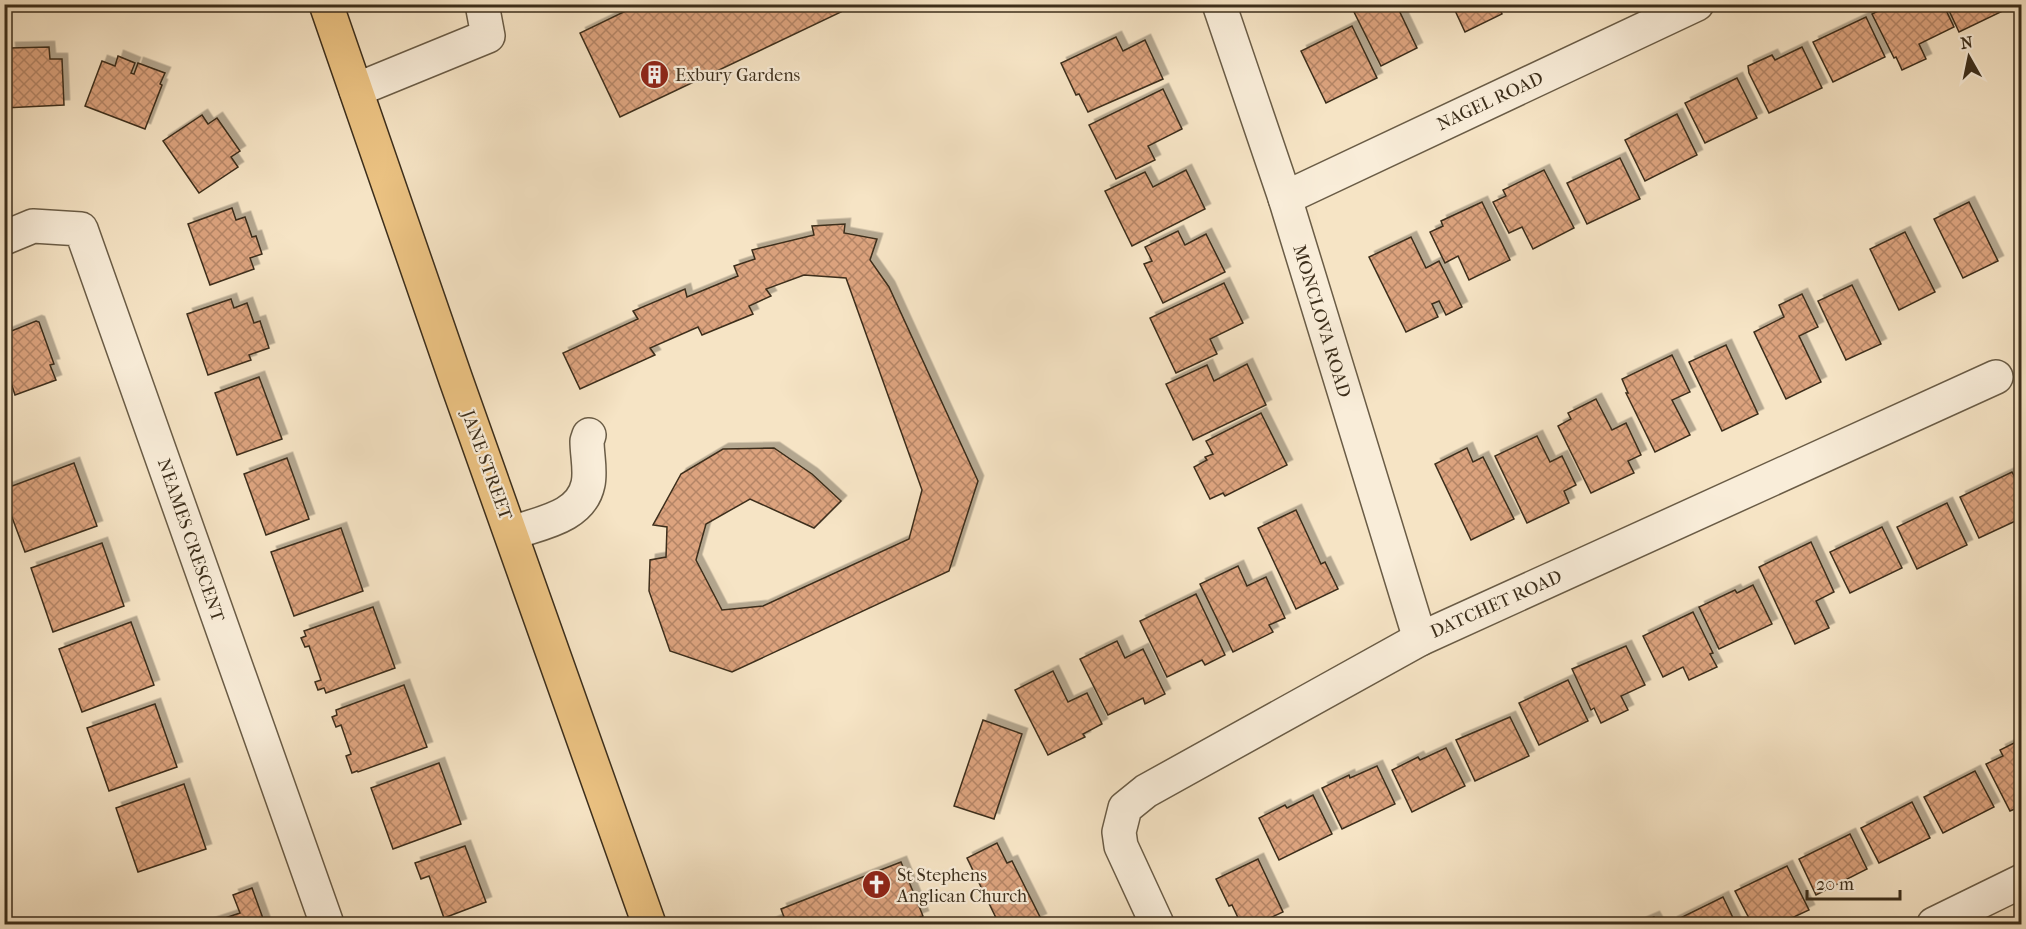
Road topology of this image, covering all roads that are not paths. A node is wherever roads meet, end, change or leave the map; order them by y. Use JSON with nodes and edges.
{"nodes":[{"id":1,"x":326,"y":4,"type":"edge"},
{"id":2,"x":482,"y":4,"type":"edge"},
{"id":3,"x":1219,"y":4,"type":"edge"},
{"id":4,"x":1697,"y":4,"type":"edge"},
{"id":5,"x":356,"y":90,"type":"junction"},
{"id":6,"x":1284,"y":198,"type":"junction"},
{"id":7,"x":4,"y":238,"type":"edge"},
{"id":8,"x":1996,"y":377,"type":"dead end"},
{"id":9,"x":589,"y":435,"type":"dead end"},
{"id":10,"x":512,"y":533,"type":"junction"},
{"id":11,"x":1420,"y":639,"type":"junction"},
{"id":12,"x":2022,"y":881,"type":"edge"},
{"id":13,"x":327,"y":924,"type":"edge"},
{"id":14,"x":649,"y":924,"type":"edge"},
{"id":15,"x":1157,"y":924,"type":"edge"},
{"id":16,"x":1934,"y":924,"type":"edge"}],
"edges":[{"from":1,"to":5,"type":"main road","name":"JANE STREET"},
{"from":2,"to":5,"type":"street"},
{"from":3,"to":6,"type":"street","name":"MONCLOVA ROAD"},
{"from":4,"to":6,"type":"street","name":"NAGEL ROAD"},
{"from":5,"to":10,"type":"main road","name":"JANE STREET"},
{"from":6,"to":11,"type":"street","name":"MONCLOVA ROAD"},
{"from":7,"to":13,"type":"street","name":"NEAMES CRESCENT"},
{"from":8,"to":11,"type":"street","name":"DATCHET ROAD"},
{"from":9,"to":10,"type":"street"},
{"from":10,"to":14,"type":"main road","name":"JANE STREET"},
{"from":11,"to":15,"type":"street","name":"DATCHET ROAD"},
{"from":12,"to":16,"type":"street"}]}
